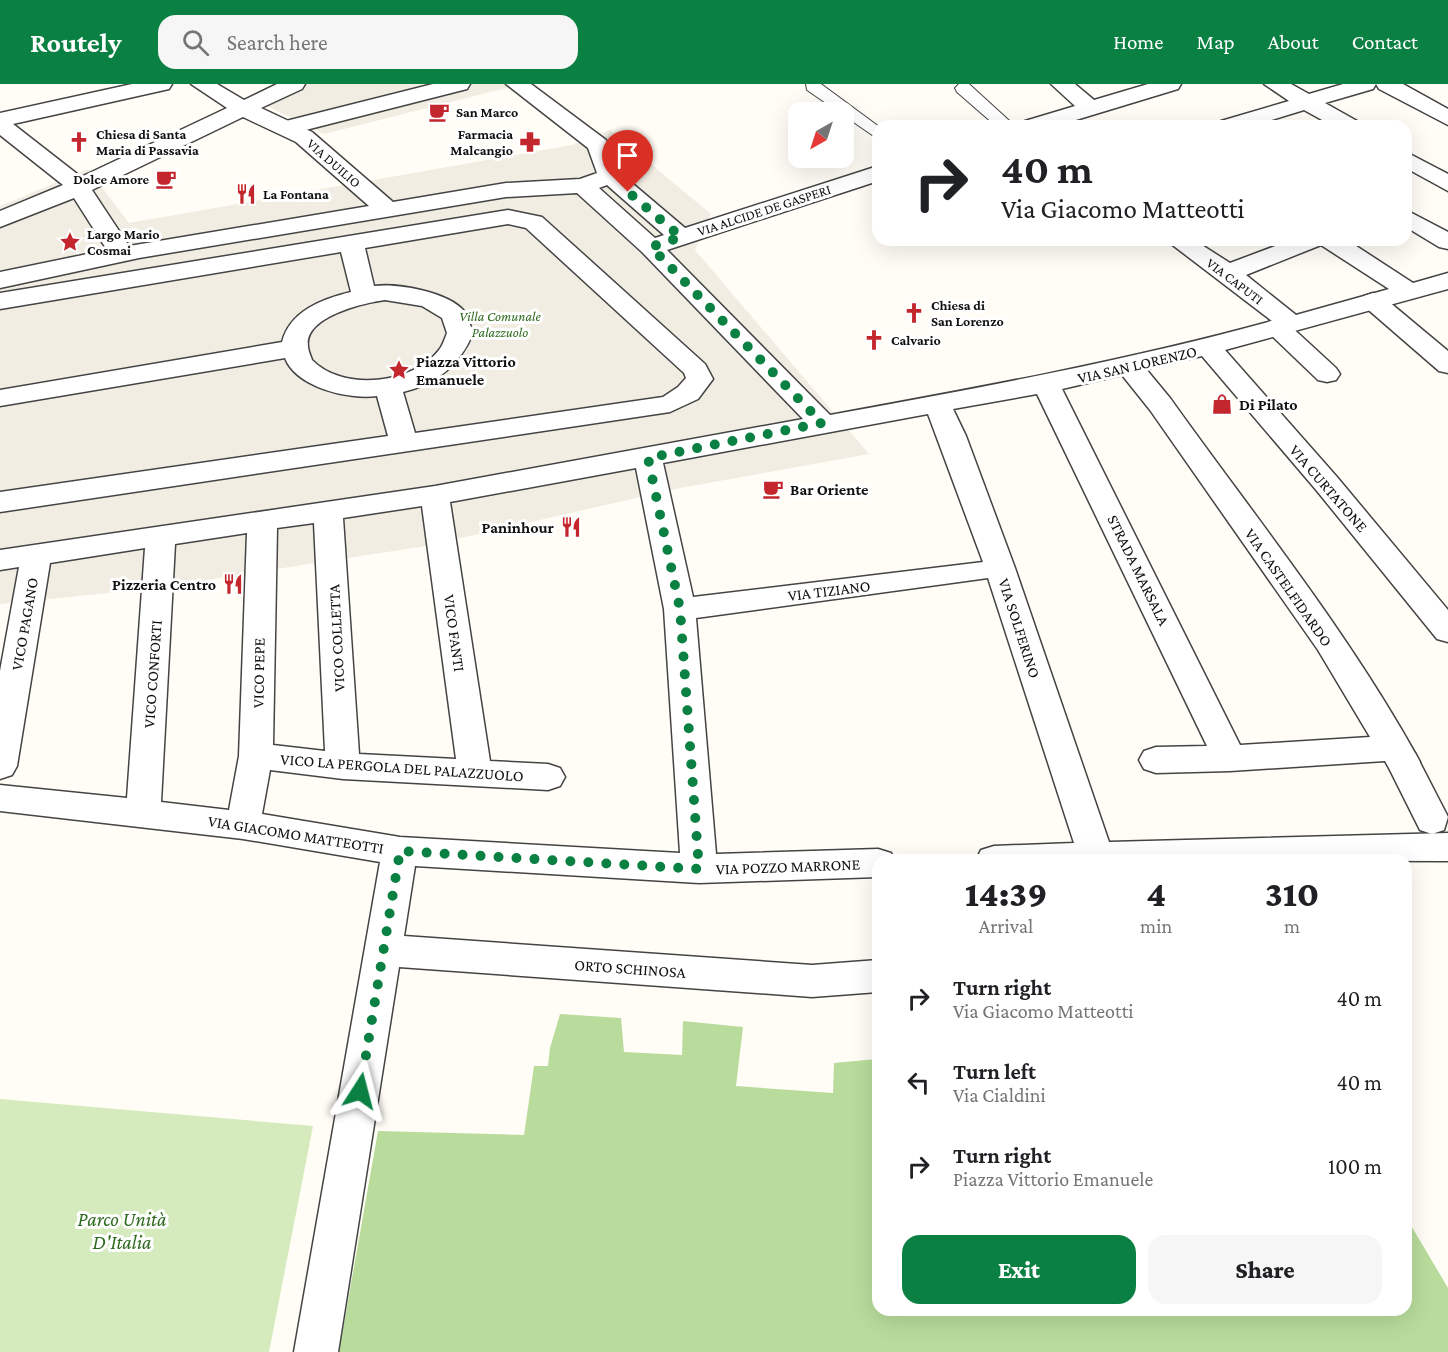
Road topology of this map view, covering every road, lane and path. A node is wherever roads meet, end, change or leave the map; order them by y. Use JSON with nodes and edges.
{"nodes":[{"id":1,"x":72,"y":84,"type":"edge"},
{"id":2,"x":161,"y":84,"type":"edge"},
{"id":3,"x":202,"y":84,"type":"edge"},
{"id":4,"x":294,"y":84,"type":"edge"},
{"id":5,"x":459,"y":84,"type":"edge"},
{"id":6,"x":517,"y":84,"type":"edge"},
{"id":7,"x":1062,"y":84,"type":"edge"},
{"id":8,"x":1170,"y":84,"type":"edge"},
{"id":9,"x":1275,"y":84,"type":"edge"},
{"id":10,"x":1365,"y":84,"type":"edge"},
{"id":11,"x":1387,"y":84,"type":"edge"},
{"id":12,"x":813,"y":86,"type":"dead end"},
{"id":13,"x":963,"y":88,"type":"dead end"},
{"id":14,"x":86,"y":102,"type":"junction"},
{"id":15,"x":1308,"y":102,"type":"junction"},
{"id":16,"x":1089,"y":107,"type":"junction"},
{"id":17,"x":243,"y":108,"type":"junction"},
{"id":18,"x":3,"y":115,"type":"edge"},
{"id":19,"x":1448,"y":118,"type":"edge"},
{"id":20,"x":999,"y":120,"type":"edge"},
{"id":21,"x":1051,"y":120,"type":"edge"},
{"id":22,"x":1256,"y":120,"type":"edge"},
{"id":23,"x":1339,"y":120,"type":"edge"},
{"id":24,"x":286,"y":128,"type":"junction"},
{"id":25,"x":872,"y":130,"type":"edge"},
{"id":26,"x":1412,"y":163,"type":"edge"},
{"id":27,"x":872,"y":175,"type":"edge"},
{"id":28,"x":610,"y":176,"type":"junction"},
{"id":29,"x":1448,"y":184,"type":"edge"},
{"id":30,"x":583,"y":186,"type":"junction"},
{"id":31,"x":79,"y":187,"type":"junction"},
{"id":32,"x":387,"y":209,"type":"junction"},
{"id":33,"x":0,"y":220,"type":"edge"},
{"id":34,"x":1412,"y":221,"type":"edge"},
{"id":35,"x":681,"y":237,"type":"junction"},
{"id":36,"x":351,"y":242,"type":"junction"},
{"id":37,"x":1448,"y":242,"type":"edge"},
{"id":38,"x":1187,"y":246,"type":"edge"},
{"id":39,"x":1298,"y":246,"type":"edge"},
{"id":40,"x":1339,"y":246,"type":"edge"},
{"id":41,"x":651,"y":247,"type":"junction"},
{"id":42,"x":122,"y":254,"type":"junction"},
{"id":43,"x":79,"y":262,"type":"junction"},
{"id":44,"x":0,"y":268,"type":"edge"},
{"id":45,"x":1228,"y":273,"type":"junction"},
{"id":46,"x":0,"y":280,"type":"edge"},
{"id":47,"x":1448,"y":281,"type":"edge"},
{"id":48,"x":1409,"y":291,"type":"junction"},
{"id":49,"x":364,"y":295,"type":"junction"},
{"id":50,"x":0,"y":301,"type":"edge"},
{"id":51,"x":1373,"y":301,"type":"junction"},
{"id":52,"x":1283,"y":325,"type":"junction"},
{"id":53,"x":1208,"y":347,"type":"junction"},
{"id":54,"x":295,"y":348,"type":"junction"},
{"id":55,"x":1448,"y":365,"type":"edge"},
{"id":56,"x":1129,"y":366,"type":"junction"},
{"id":57,"x":1327,"y":374,"type":"dead end"},
{"id":58,"x":1046,"y":384,"type":"junction"},
{"id":59,"x":388,"y":386,"type":"junction"},
{"id":60,"x":0,"y":398,"type":"edge"},
{"id":61,"x":937,"y":404,"type":"junction"},
{"id":62,"x":822,"y":423,"type":"junction"},
{"id":63,"x":404,"y":443,"type":"junction"},
{"id":64,"x":648,"y":458,"type":"junction"},
{"id":65,"x":435,"y":495,"type":"junction"},
{"id":66,"x":0,"y":502,"type":"edge"},
{"id":67,"x":328,"y":511,"type":"junction"},
{"id":68,"x":262,"y":520,"type":"junction"},
{"id":69,"x":161,"y":536,"type":"junction"},
{"id":70,"x":36,"y":554,"type":"junction"},
{"id":71,"x":0,"y":560,"type":"edge"},
{"id":72,"x":978,"y":571,"type":"dead end"},
{"id":73,"x":680,"y":609,"type":"junction"},
{"id":74,"x":1448,"y":631,"type":"edge"},
{"id":75,"x":1399,"y":755,"type":"junction"},
{"id":76,"x":256,"y":756,"type":"junction"},
{"id":77,"x":1230,"y":758,"type":"junction"},
{"id":78,"x":1156,"y":760,"type":"dead end"},
{"id":79,"x":0,"y":766,"type":"edge"},
{"id":80,"x":343,"y":766,"type":"junction"},
{"id":81,"x":475,"y":772,"type":"junction"},
{"id":82,"x":548,"y":777,"type":"dead end"},
{"id":83,"x":0,"y":798,"type":"edge"},
{"id":84,"x":143,"y":812,"type":"junction"},
{"id":85,"x":243,"y":825,"type":"junction"},
{"id":86,"x":1440,"y":833,"type":"edge"},
{"id":87,"x":400,"y":851,"type":"junction"},
{"id":88,"x":1095,"y":854,"type":"edge"},
{"id":89,"x":1126,"y":854,"type":"edge"},
{"id":90,"x":872,"y":863,"type":"edge"},
{"id":91,"x":699,"y":869,"type":"junction"},
{"id":92,"x":383,"y":950,"type":"junction"},
{"id":93,"x":872,"y":976,"type":"edge"},
{"id":94,"x":318,"y":1343,"type":"edge"}],
"edges":[{"from":1,"to":14,"type":"street"},
{"from":2,"to":14,"type":"street"},
{"from":3,"to":17,"type":"street","name":"VIA DUILIO"},
{"from":4,"to":17,"type":"street"},
{"from":5,"to":24,"type":"street"},
{"from":6,"to":28,"type":"street"},
{"from":7,"to":16,"type":"street"},
{"from":8,"to":16,"type":"street"},
{"from":9,"to":15,"type":"street"},
{"from":10,"to":15,"type":"street"},
{"from":11,"to":19,"type":"street"},
{"from":12,"to":25,"type":"lane"},
{"from":13,"to":20,"type":"lane"},
{"from":14,"to":18,"type":"street"},
{"from":15,"to":22,"type":"street"},
{"from":15,"to":23,"type":"street"},
{"from":16,"to":21,"type":"street"},
{"from":17,"to":24,"type":"street","name":"VIA DUILIO"},
{"from":17,"to":31,"type":"street"},
{"from":18,"to":31,"type":"street"},
{"from":24,"to":32,"type":"street","name":"VIA DUILIO"},
{"from":26,"to":29,"type":"street"},
{"from":27,"to":35,"type":"street","name":"VIA ALCIDE DE GASPERI"},
{"from":28,"to":30,"type":"street"},
{"from":28,"to":35,"type":"street"},
{"from":30,"to":32,"type":"street"},
{"from":30,"to":41,"type":"street"},
{"from":31,"to":33,"type":"street"},
{"from":31,"to":42,"type":"street"},
{"from":32,"to":42,"type":"street"},
{"from":34,"to":37,"type":"street"},
{"from":35,"to":41,"type":"street","name":"VIA ALCIDE DE GASPERI"},
{"from":36,"to":49,"type":"street"},
{"from":36,"to":50,"type":"street"},
{"from":36,"to":63,"type":"street"},
{"from":38,"to":45,"type":"street","name":"VIA CAPUTI"},
{"from":39,"to":45,"type":"street"},
{"from":40,"to":48,"type":"street"},
{"from":41,"to":62,"type":"street"},
{"from":42,"to":43,"type":"street"},
{"from":43,"to":44,"type":"street"},
{"from":43,"to":46,"type":"street"},
{"from":45,"to":52,"type":"street","name":"VIA CAPUTI"},
{"from":47,"to":48,"type":"street","name":"VIA SAN LORENZO"},
{"from":48,"to":51,"type":"street","name":"VIA SAN LORENZO"},
{"from":49,"to":54,"type":"street"},
{"from":49,"to":59,"type":"street"},
{"from":51,"to":52,"type":"street","name":"VIA SAN LORENZO"},
{"from":51,"to":55,"type":"street"},
{"from":52,"to":53,"type":"street","name":"VIA SAN LORENZO"},
{"from":52,"to":57,"type":"street","name":"VIA CAPUTI"},
{"from":53,"to":56,"type":"street","name":"VIA SAN LORENZO"},
{"from":53,"to":74,"type":"street","name":"VIA CURTATONE"},
{"from":54,"to":59,"type":"street"},
{"from":54,"to":60,"type":"street"},
{"from":56,"to":58,"type":"street","name":"VIA SAN LORENZO"},
{"from":56,"to":75,"type":"street","name":"VIA CASTELFIDARDO"},
{"from":58,"to":61,"type":"street","name":"VIA SAN LORENZO"},
{"from":58,"to":77,"type":"street","name":"STRADA MARSALA"},
{"from":59,"to":63,"type":"street"},
{"from":61,"to":62,"type":"street","name":"VIA SAN LORENZO"},
{"from":61,"to":88,"type":"street","name":"VIA SOLFERINO"},
{"from":62,"to":64,"type":"street"},
{"from":63,"to":66,"type":"street"},
{"from":64,"to":65,"type":"street"},
{"from":64,"to":73,"type":"street"},
{"from":65,"to":67,"type":"street"},
{"from":65,"to":81,"type":"street","name":"VICO FANTI"},
{"from":67,"to":68,"type":"street"},
{"from":67,"to":80,"type":"street","name":"VICO COLLETTA"},
{"from":68,"to":69,"type":"street"},
{"from":68,"to":76,"type":"street","name":"VICO PEPE"},
{"from":69,"to":70,"type":"street"},
{"from":69,"to":84,"type":"street","name":"VICO CONFORTI"},
{"from":70,"to":71,"type":"street"},
{"from":70,"to":79,"type":"street","name":"VICO PAGANO"},
{"from":72,"to":73,"type":"street","name":"VIA TIZIANO"},
{"from":73,"to":91,"type":"street"},
{"from":75,"to":77,"type":"street"},
{"from":75,"to":86,"type":"street","name":"VIA CASTELFIDARDO"},
{"from":76,"to":80,"type":"street","name":"VICO LA PERGOLA DEL PALAZZUOLO"},
{"from":76,"to":85,"type":"street","name":"VICO PEPE"},
{"from":77,"to":78,"type":"street"},
{"from":80,"to":81,"type":"street","name":"VICO LA PERGOLA DEL PALAZZUOLO"},
{"from":81,"to":82,"type":"street","name":"VICO LA PERGOLA DEL PALAZZUOLO"},
{"from":83,"to":84,"type":"street","name":"VIA GIACOMO MATTEOTTI"},
{"from":84,"to":85,"type":"street","name":"VIA GIACOMO MATTEOTTI"},
{"from":85,"to":87,"type":"street","name":"VIA GIACOMO MATTEOTTI"},
{"from":86,"to":89,"type":"street"},
{"from":87,"to":91,"type":"street","name":"VIA GIACOMO MATTEOTTI"},
{"from":87,"to":92,"type":"street"},
{"from":90,"to":91,"type":"street","name":"VIA POZZO MARRONE"},
{"from":92,"to":93,"type":"street","name":"ORTO SCHINOSA"},
{"from":92,"to":94,"type":"street"}]}
